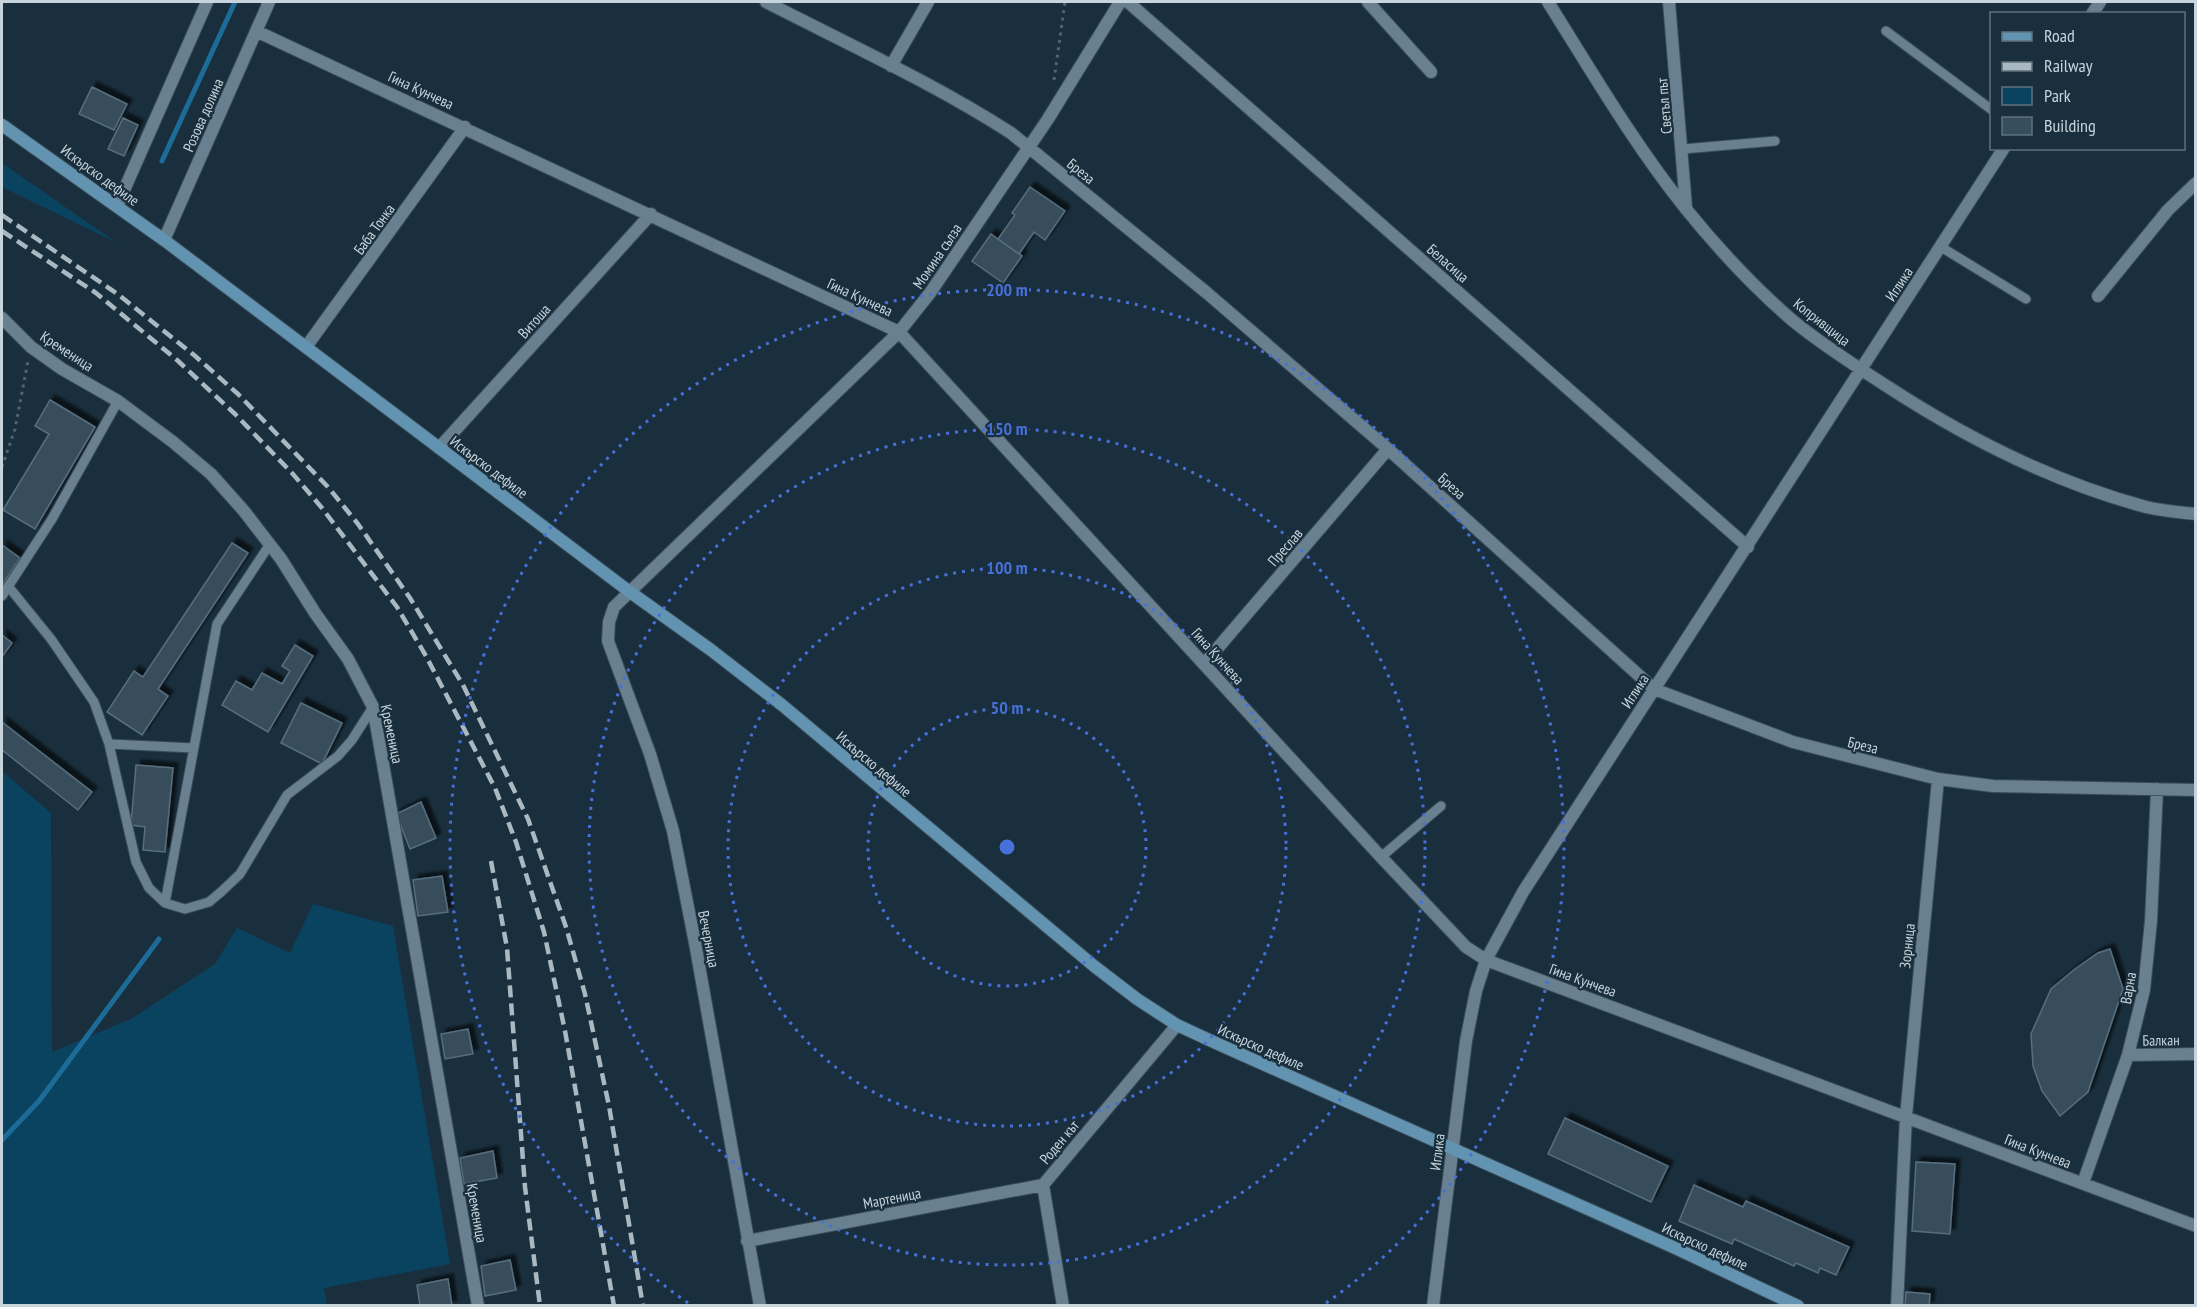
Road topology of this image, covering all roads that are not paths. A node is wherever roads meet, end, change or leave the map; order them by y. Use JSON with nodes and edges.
{"nodes":[{"id":1,"x":207,"y":2,"type":"edge"},
{"id":2,"x":269,"y":2,"type":"edge"},
{"id":3,"x":766,"y":2,"type":"edge"},
{"id":4,"x":928,"y":2,"type":"edge"},
{"id":5,"x":1120,"y":2,"type":"edge"},
{"id":6,"x":1128,"y":2,"type":"edge"},
{"id":7,"x":1368,"y":2,"type":"edge"},
{"id":8,"x":1548,"y":2,"type":"edge"},
{"id":9,"x":1669,"y":2,"type":"edge"},
{"id":10,"x":1886,"y":30,"type":"dead end"},
{"id":11,"x":256,"y":31,"type":"junction"},
{"id":12,"x":891,"y":66,"type":"junction"},
{"id":13,"x":1431,"y":72,"type":"dead end"},
{"id":14,"x":1990,"y":108,"type":"edge"},
{"id":15,"x":2,"y":125,"type":"edge"},
{"id":16,"x":465,"y":127,"type":"junction"},
{"id":17,"x":1775,"y":141,"type":"dead end"},
{"id":18,"x":1028,"y":147,"type":"junction"},
{"id":19,"x":1683,"y":149,"type":"junction"},
{"id":20,"x":2003,"y":150,"type":"edge"},
{"id":21,"x":2196,"y":183,"type":"edge"},
{"id":22,"x":117,"y":206,"type":"junction"},
{"id":23,"x":1686,"y":209,"type":"junction"},
{"id":24,"x":651,"y":214,"type":"junction"},
{"id":25,"x":164,"y":240,"type":"junction"},
{"id":26,"x":1941,"y":246,"type":"junction"},
{"id":27,"x":2098,"y":296,"type":"dead end"},
{"id":28,"x":2026,"y":299,"type":"dead end"},
{"id":29,"x":2,"y":318,"type":"edge"},
{"id":30,"x":899,"y":332,"type":"junction"},
{"id":31,"x":306,"y":347,"type":"junction"},
{"id":32,"x":1861,"y":370,"type":"junction"},
{"id":33,"x":118,"y":401,"type":"junction"},
{"id":34,"x":439,"y":448,"type":"junction"},
{"id":35,"x":1388,"y":449,"type":"junction"},
{"id":36,"x":2196,"y":514,"type":"edge"},
{"id":37,"x":270,"y":544,"type":"junction"},
{"id":38,"x":1748,"y":547,"type":"junction"},
{"id":39,"x":8,"y":586,"type":"junction"},
{"id":40,"x":630,"y":592,"type":"junction"},
{"id":41,"x":2,"y":596,"type":"edge"},
{"id":42,"x":1204,"y":664,"type":"junction"},
{"id":43,"x":1654,"y":689,"type":"junction"},
{"id":44,"x":374,"y":707,"type":"junction"},
{"id":45,"x":109,"y":744,"type":"junction"},
{"id":46,"x":194,"y":748,"type":"junction"},
{"id":47,"x":1938,"y":778,"type":"junction"},
{"id":48,"x":2157,"y":789,"type":"junction"},
{"id":49,"x":2196,"y":790,"type":"edge"},
{"id":50,"x":1441,"y":806,"type":"dead end"},
{"id":51,"x":1381,"y":857,"type":"junction"},
{"id":52,"x":165,"y":903,"type":"junction"},
{"id":53,"x":1486,"y":960,"type":"junction"},
{"id":54,"x":1177,"y":1025,"type":"junction"},
{"id":55,"x":2196,"y":1054,"type":"edge"},
{"id":56,"x":2128,"y":1055,"type":"junction"},
{"id":57,"x":1906,"y":1116,"type":"junction"},
{"id":58,"x":1452,"y":1149,"type":"junction"},
{"id":59,"x":2083,"y":1184,"type":"junction"},
{"id":60,"x":1043,"y":1185,"type":"junction"},
{"id":61,"x":2196,"y":1226,"type":"edge"},
{"id":62,"x":747,"y":1241,"type":"junction"},
{"id":63,"x":478,"y":1305,"type":"edge"},
{"id":64,"x":760,"y":1305,"type":"edge"},
{"id":65,"x":1063,"y":1305,"type":"edge"},
{"id":66,"x":1433,"y":1305,"type":"edge"},
{"id":67,"x":1798,"y":1305,"type":"edge"},
{"id":68,"x":1897,"y":1305,"type":"edge"}],
"edges":[{"from":1,"to":22,"type":"street"},
{"from":2,"to":11,"type":"street","name":"Розова долина"},
{"from":3,"to":12,"type":"street","name":"Бреза"},
{"from":4,"to":12,"type":"street"},
{"from":5,"to":18,"type":"street","name":"Момина сълза"},
{"from":6,"to":38,"type":"street","name":"Беласица"},
{"from":7,"to":13,"type":"street"},
{"from":8,"to":23,"type":"street","name":"Копривщица"},
{"from":9,"to":19,"type":"street","name":"Светъл път"},
{"from":10,"to":14,"type":"lane"},
{"from":11,"to":16,"type":"street","name":"Гина Кунчева"},
{"from":11,"to":25,"type":"street","name":"Розова долина"},
{"from":12,"to":18,"type":"street","name":"Бреза"},
{"from":15,"to":22,"type":"main road","name":"Искърско дефиле"},
{"from":16,"to":24,"type":"street","name":"Гина Кунчева"},
{"from":16,"to":31,"type":"street","name":"Баба Тонка"},
{"from":17,"to":19,"type":"lane"},
{"from":18,"to":30,"type":"street","name":"Момина сълза"},
{"from":18,"to":35,"type":"street","name":"Бреза"},
{"from":19,"to":23,"type":"street","name":"Светъл път"},
{"from":20,"to":26,"type":"street","name":"Иглика"},
{"from":21,"to":27,"type":"street"},
{"from":22,"to":25,"type":"main road","name":"Искърско дефиле"},
{"from":23,"to":32,"type":"street","name":"Копривщица"},
{"from":24,"to":30,"type":"street","name":"Гина Кунчева"},
{"from":24,"to":34,"type":"street","name":"Витоша"},
{"from":25,"to":31,"type":"main road","name":"Искърско дефиле"},
{"from":26,"to":28,"type":"lane"},
{"from":26,"to":32,"type":"street","name":"Иглика"},
{"from":29,"to":33,"type":"street","name":"Кременица"},
{"from":30,"to":40,"type":"street","name":"Момина сълза"},
{"from":30,"to":42,"type":"street","name":"Гина Кунчева"},
{"from":31,"to":34,"type":"main road","name":"Искърско дефиле"},
{"from":32,"to":36,"type":"street","name":"Копривщица"},
{"from":32,"to":38,"type":"street","name":"Иглика"},
{"from":33,"to":37,"type":"street","name":"Кременица"},
{"from":33,"to":39,"type":"lane"},
{"from":34,"to":40,"type":"main road","name":"Искърско дефиле"},
{"from":35,"to":42,"type":"street","name":"Преслав"},
{"from":35,"to":43,"type":"street","name":"Бреза"},
{"from":37,"to":44,"type":"street","name":"Кременица"},
{"from":37,"to":46,"type":"lane"},
{"from":38,"to":43,"type":"street","name":"Иглика"},
{"from":39,"to":41,"type":"lane"},
{"from":39,"to":45,"type":"lane"},
{"from":40,"to":54,"type":"main road","name":"Искърско дефиле"},
{"from":40,"to":62,"type":"street","name":"Вечерница"},
{"from":42,"to":51,"type":"street","name":"Гина Кунчева"},
{"from":43,"to":47,"type":"street","name":"Бреза"},
{"from":43,"to":53,"type":"street","name":"Иглика"},
{"from":44,"to":52,"type":"lane"},
{"from":44,"to":63,"type":"street","name":"Кременица"},
{"from":45,"to":46,"type":"lane"},
{"from":45,"to":52,"type":"lane"},
{"from":46,"to":52,"type":"lane"},
{"from":47,"to":48,"type":"street","name":"Бреза"},
{"from":47,"to":57,"type":"street","name":"Зорница"},
{"from":48,"to":49,"type":"street","name":"Бреза"},
{"from":48,"to":56,"type":"street","name":"Варна"},
{"from":50,"to":51,"type":"lane"},
{"from":51,"to":53,"type":"street","name":"Гина Кунчева"},
{"from":53,"to":57,"type":"street","name":"Гина Кунчева"},
{"from":53,"to":58,"type":"street","name":"Иглика"},
{"from":54,"to":58,"type":"main road","name":"Искърско дефиле"},
{"from":54,"to":60,"type":"street","name":"Роден кът"},
{"from":55,"to":56,"type":"street","name":"Балкан"},
{"from":56,"to":59,"type":"street","name":"Варна"},
{"from":57,"to":59,"type":"street","name":"Гина Кунчева"},
{"from":57,"to":68,"type":"street","name":"Зорница"},
{"from":58,"to":66,"type":"street","name":"Иглика"},
{"from":58,"to":67,"type":"main road","name":"Искърско дефиле"},
{"from":59,"to":61,"type":"street","name":"Гина Кунчева"},
{"from":60,"to":62,"type":"street","name":"Мартеница"},
{"from":60,"to":65,"type":"street","name":"Роден кът"},
{"from":62,"to":64,"type":"street","name":"Вечерница"}]}
